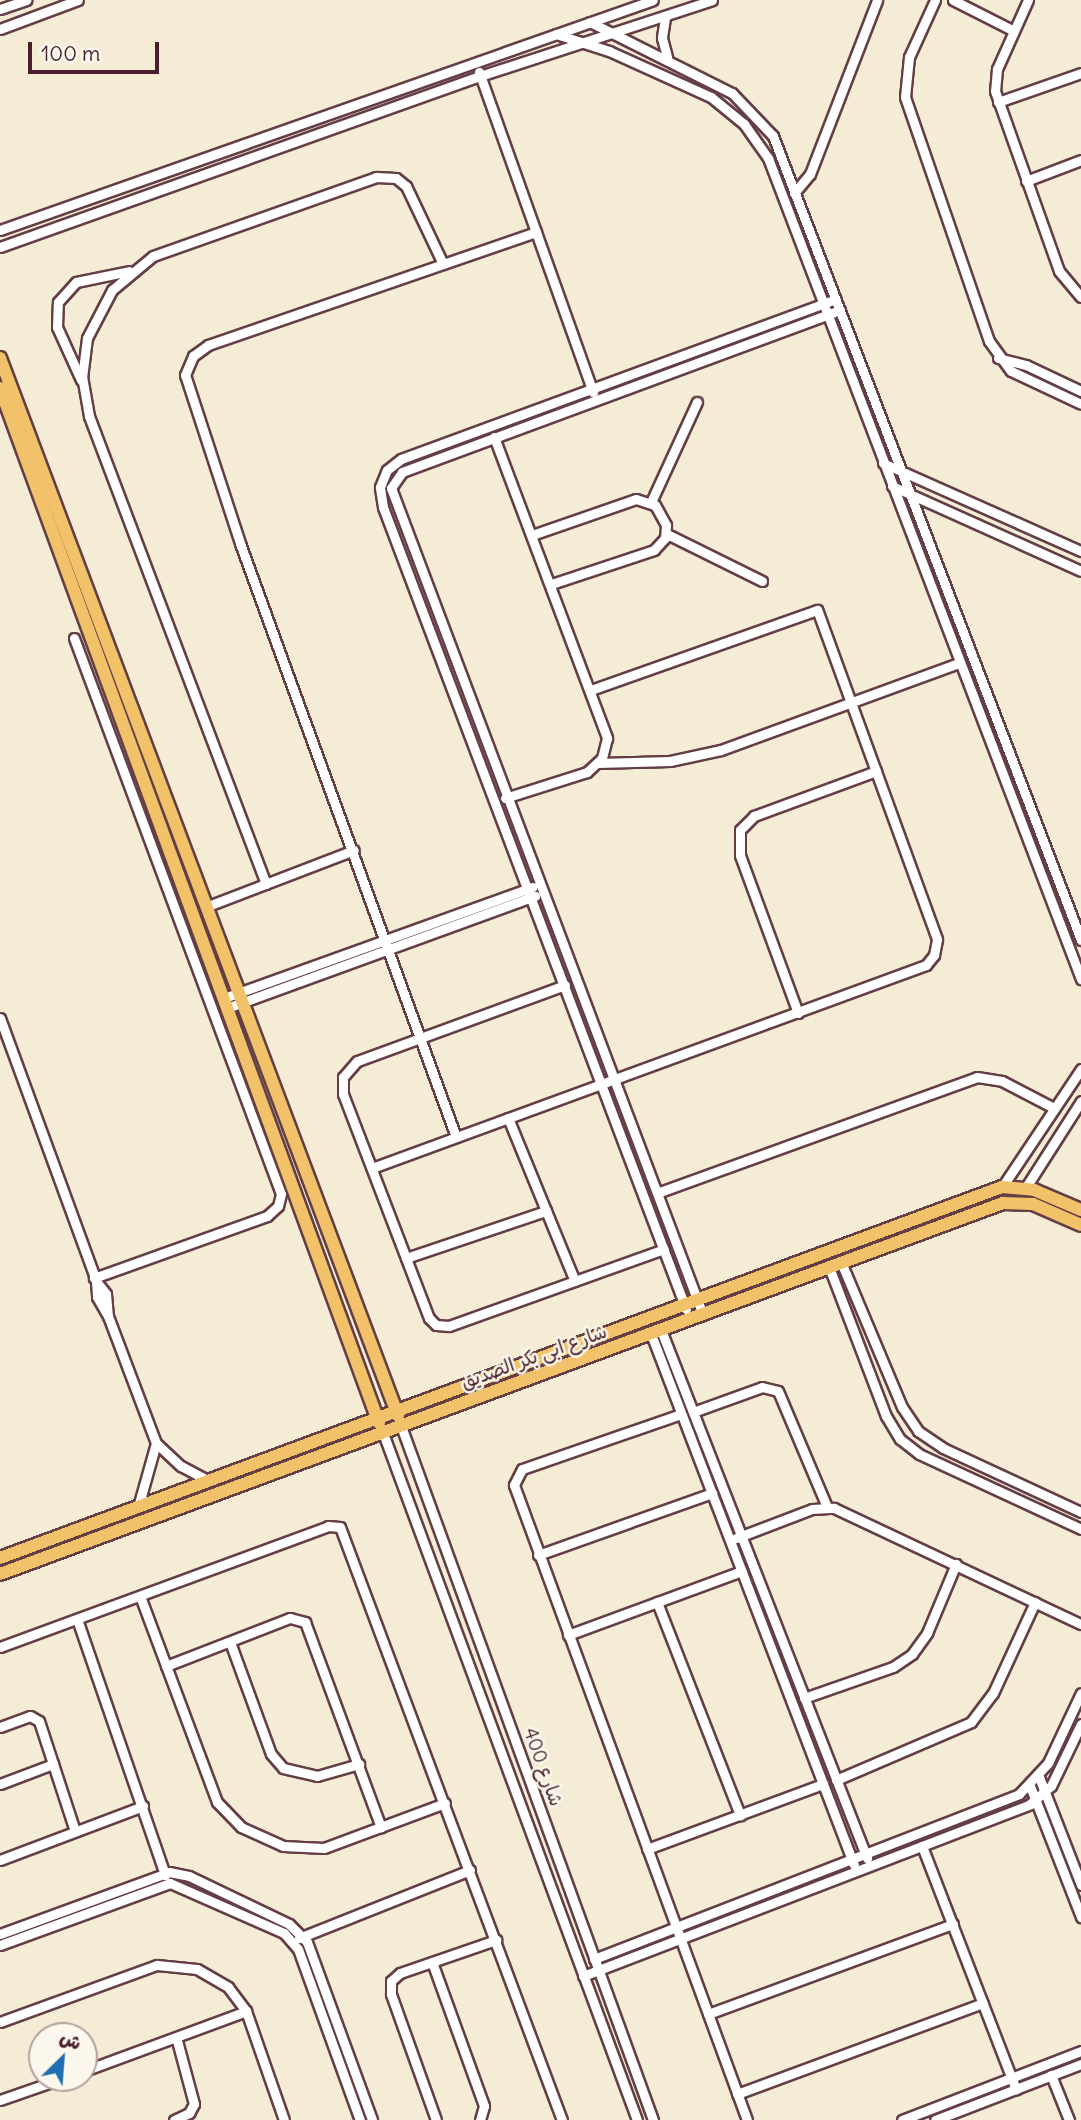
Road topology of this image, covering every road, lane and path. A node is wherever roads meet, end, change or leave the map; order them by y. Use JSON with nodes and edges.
{"nodes":[{"id":1,"x":26,"y":0,"type":"edge"},
{"id":2,"x":78,"y":0,"type":"edge"},
{"id":3,"x":653,"y":0,"type":"edge"},
{"id":4,"x":712,"y":0,"type":"edge"},
{"id":5,"x":877,"y":0,"type":"edge"},
{"id":6,"x":935,"y":0,"type":"edge"},
{"id":7,"x":953,"y":0,"type":"edge"},
{"id":8,"x":1028,"y":0,"type":"edge"},
{"id":9,"x":0,"y":9,"type":"edge"},
{"id":10,"x":665,"y":18,"type":"junction"},
{"id":11,"x":590,"y":22,"type":"junction"},
{"id":12,"x":0,"y":29,"type":"edge"},
{"id":13,"x":1014,"y":31,"type":"junction"},
{"id":14,"x":556,"y":34,"type":"junction"},
{"id":15,"x":618,"y":34,"type":"junction"},
{"id":16,"x":583,"y":42,"type":"junction"},
{"id":17,"x":667,"y":57,"type":"junction"},
{"id":18,"x":476,"y":64,"type":"junction"},
{"id":19,"x":1081,"y":73,"type":"edge"},
{"id":20,"x":480,"y":76,"type":"junction"},
{"id":21,"x":998,"y":102,"type":"junction"},
{"id":22,"x":1081,"y":160,"type":"edge"},
{"id":23,"x":1026,"y":180,"type":"junction"},
{"id":24,"x":797,"y":191,"type":"junction"},
{"id":25,"x":785,"y":200,"type":"junction"},
{"id":26,"x":0,"y":230,"type":"edge"},
{"id":27,"x":536,"y":232,"type":"junction"},
{"id":28,"x":0,"y":247,"type":"edge"},
{"id":29,"x":443,"y":264,"type":"junction"},
{"id":30,"x":131,"y":271,"type":"junction"},
{"id":31,"x":1081,"y":297,"type":"edge"},
{"id":32,"x":835,"y":299,"type":"junction"},
{"id":33,"x":822,"y":304,"type":"junction"},
{"id":34,"x":840,"y":310,"type":"junction"},
{"id":35,"x":801,"y":312,"type":"junction"},
{"id":36,"x":826,"y":315,"type":"junction"},
{"id":37,"x":805,"y":323,"type":"junction"},
{"id":38,"x":719,"y":342,"type":"junction"},
{"id":39,"x":723,"y":353,"type":"junction"},
{"id":40,"x":0,"y":358,"type":"edge"},
{"id":41,"x":998,"y":358,"type":"junction"},
{"id":42,"x":83,"y":384,"type":"junction"},
{"id":43,"x":0,"y":388,"type":"edge"},
{"id":44,"x":592,"y":388,"type":"junction"},
{"id":45,"x":1081,"y":391,"type":"edge"},
{"id":46,"x":596,"y":400,"type":"junction"},
{"id":47,"x":697,"y":402,"type":"dead end"},
{"id":48,"x":1081,"y":404,"type":"edge"},
{"id":49,"x":494,"y":437,"type":"junction"},
{"id":50,"x":883,"y":463,"type":"junction"},
{"id":51,"x":902,"y":472,"type":"junction"},
{"id":52,"x":892,"y":485,"type":"junction"},
{"id":53,"x":911,"y":494,"type":"junction"},
{"id":54,"x":651,"y":502,"type":"junction"},
{"id":55,"x":667,"y":534,"type":"junction"},
{"id":56,"x":532,"y":535,"type":"junction"},
{"id":57,"x":1081,"y":551,"type":"edge"},
{"id":58,"x":1081,"y":571,"type":"edge"},
{"id":59,"x":762,"y":581,"type":"dead end"},
{"id":60,"x":552,"y":584,"type":"junction"},
{"id":61,"x":74,"y":638,"type":"dead end"},
{"id":62,"x":960,"y":663,"type":"junction"},
{"id":63,"x":591,"y":690,"type":"junction"},
{"id":64,"x":851,"y":699,"type":"junction"},
{"id":65,"x":598,"y":763,"type":"junction"},
{"id":66,"x":876,"y":771,"type":"junction"},
{"id":67,"x":508,"y":797,"type":"junction"},
{"id":68,"x":496,"y":800,"type":"junction"},
{"id":69,"x":354,"y":850,"type":"junction"},
{"id":70,"x":266,"y":884,"type":"junction"},
{"id":71,"x":542,"y":888,"type":"junction"},
{"id":72,"x":530,"y":892,"type":"junction"},
{"id":73,"x":208,"y":906,"type":"junction"},
{"id":74,"x":1081,"y":940,"type":"edge"},
{"id":75,"x":388,"y":945,"type":"junction"},
{"id":76,"x":1081,"y":979,"type":"edge"},
{"id":77,"x":565,"y":985,"type":"junction"},
{"id":78,"x":242,"y":998,"type":"junction"},
{"id":79,"x":225,"y":1003,"type":"junction"},
{"id":80,"x":798,"y":1013,"type":"junction"},
{"id":81,"x":0,"y":1018,"type":"edge"},
{"id":82,"x":421,"y":1038,"type":"junction"},
{"id":83,"x":1081,"y":1069,"type":"edge"},
{"id":84,"x":614,"y":1080,"type":"junction"},
{"id":85,"x":602,"y":1084,"type":"junction"},
{"id":86,"x":1081,"y":1101,"type":"edge"},
{"id":87,"x":1054,"y":1108,"type":"junction"},
{"id":88,"x":508,"y":1118,"type":"junction"},
{"id":89,"x":456,"y":1137,"type":"junction"},
{"id":90,"x":372,"y":1168,"type":"junction"},
{"id":91,"x":1002,"y":1187,"type":"junction"},
{"id":92,"x":1026,"y":1188,"type":"junction"},
{"id":93,"x":657,"y":1193,"type":"junction"},
{"id":94,"x":1081,"y":1210,"type":"edge"},
{"id":95,"x":546,"y":1211,"type":"junction"},
{"id":96,"x":1081,"y":1225,"type":"edge"},
{"id":97,"x":664,"y":1249,"type":"junction"},
{"id":98,"x":406,"y":1258,"type":"junction"},
{"id":99,"x":835,"y":1265,"type":"junction"},
{"id":100,"x":95,"y":1280,"type":"junction"},
{"id":101,"x":575,"y":1281,"type":"junction"},
{"id":102,"x":697,"y":1299,"type":"junction"},
{"id":103,"x":684,"y":1304,"type":"junction"},
{"id":104,"x":703,"y":1315,"type":"junction"},
{"id":105,"x":690,"y":1320,"type":"junction"},
{"id":106,"x":656,"y":1332,"type":"junction"},
{"id":107,"x":396,"y":1411,"type":"junction"},
{"id":108,"x":693,"y":1412,"type":"junction"},
{"id":109,"x":681,"y":1414,"type":"junction"},
{"id":110,"x":377,"y":1418,"type":"junction"},
{"id":111,"x":401,"y":1426,"type":"junction"},
{"id":112,"x":383,"y":1433,"type":"junction"},
{"id":113,"x":156,"y":1443,"type":"junction"},
{"id":114,"x":209,"y":1481,"type":"junction"},
{"id":115,"x":712,"y":1493,"type":"junction"},
{"id":116,"x":138,"y":1507,"type":"junction"},
{"id":117,"x":827,"y":1507,"type":"junction"},
{"id":118,"x":1081,"y":1512,"type":"edge"},
{"id":119,"x":1081,"y":1529,"type":"edge"},
{"id":120,"x":741,"y":1536,"type":"junction"},
{"id":121,"x":730,"y":1541,"type":"junction"},
{"id":122,"x":538,"y":1555,"type":"junction"},
{"id":123,"x":0,"y":1558,"type":"edge"},
{"id":124,"x":956,"y":1564,"type":"junction"},
{"id":125,"x":742,"y":1572,"type":"junction"},
{"id":126,"x":0,"y":1574,"type":"edge"},
{"id":127,"x":139,"y":1595,"type":"junction"},
{"id":128,"x":657,"y":1602,"type":"junction"},
{"id":129,"x":1035,"y":1602,"type":"junction"},
{"id":130,"x":77,"y":1619,"type":"junction"},
{"id":131,"x":1081,"y":1624,"type":"edge"},
{"id":132,"x":568,"y":1635,"type":"junction"},
{"id":133,"x":230,"y":1642,"type":"junction"},
{"id":134,"x":0,"y":1647,"type":"edge"},
{"id":135,"x":166,"y":1667,"type":"junction"},
{"id":136,"x":1081,"y":1693,"type":"edge"},
{"id":137,"x":804,"y":1698,"type":"junction"},
{"id":138,"x":1081,"y":1724,"type":"edge"},
{"id":139,"x":0,"y":1727,"type":"edge"},
{"id":140,"x":53,"y":1764,"type":"junction"},
{"id":141,"x":359,"y":1764,"type":"junction"},
{"id":142,"x":1039,"y":1777,"type":"junction"},
{"id":143,"x":836,"y":1780,"type":"junction"},
{"id":144,"x":0,"y":1784,"type":"edge"},
{"id":145,"x":823,"y":1784,"type":"junction"},
{"id":146,"x":1030,"y":1786,"type":"junction"},
{"id":147,"x":1045,"y":1792,"type":"junction"},
{"id":148,"x":1036,"y":1800,"type":"junction"},
{"id":149,"x":445,"y":1803,"type":"junction"},
{"id":150,"x":143,"y":1806,"type":"junction"},
{"id":151,"x":740,"y":1815,"type":"junction"},
{"id":152,"x":382,"y":1826,"type":"junction"},
{"id":153,"x":75,"y":1831,"type":"junction"},
{"id":154,"x":922,"y":1846,"type":"junction"},
{"id":155,"x":647,"y":1849,"type":"junction"},
{"id":156,"x":865,"y":1855,"type":"junction"},
{"id":157,"x":852,"y":1859,"type":"junction"},
{"id":158,"x":0,"y":1860,"type":"edge"},
{"id":159,"x":870,"y":1866,"type":"junction"},
{"id":160,"x":470,"y":1870,"type":"junction"},
{"id":161,"x":857,"y":1871,"type":"junction"},
{"id":162,"x":164,"y":1872,"type":"junction"},
{"id":163,"x":166,"y":1884,"type":"junction"},
{"id":164,"x":1081,"y":1885,"type":"edge"},
{"id":165,"x":1081,"y":1917,"type":"edge"},
{"id":166,"x":953,"y":1924,"type":"junction"},
{"id":167,"x":676,"y":1928,"type":"junction"},
{"id":168,"x":0,"y":1934,"type":"edge"},
{"id":169,"x":303,"y":1936,"type":"junction"},
{"id":170,"x":680,"y":1939,"type":"junction"},
{"id":171,"x":496,"y":1940,"type":"junction"},
{"id":172,"x":293,"y":1941,"type":"junction"},
{"id":173,"x":0,"y":1945,"type":"edge"},
{"id":174,"x":594,"y":1959,"type":"junction"},
{"id":175,"x":432,"y":1962,"type":"junction"},
{"id":176,"x":598,"y":1970,"type":"junction"},
{"id":177,"x":583,"y":1976,"type":"junction"},
{"id":178,"x":983,"y":2003,"type":"junction"},
{"id":179,"x":246,"y":2011,"type":"junction"},
{"id":180,"x":708,"y":2014,"type":"junction"},
{"id":181,"x":0,"y":2022,"type":"edge"},
{"id":182,"x":176,"y":2037,"type":"junction"},
{"id":183,"x":1081,"y":2051,"type":"edge"},
{"id":184,"x":1081,"y":2064,"type":"edge"},
{"id":185,"x":98,"y":2066,"type":"edge"},
{"id":186,"x":1051,"y":2076,"type":"junction"},
{"id":187,"x":1012,"y":2077,"type":"junction"},
{"id":188,"x":1016,"y":2089,"type":"junction"},
{"id":189,"x":28,"y":2090,"type":"edge"},
{"id":190,"x":737,"y":2094,"type":"junction"},
{"id":191,"x":0,"y":2100,"type":"edge"},
{"id":192,"x":174,"y":2120,"type":"edge"},
{"id":193,"x":284,"y":2120,"type":"edge"},
{"id":194,"x":360,"y":2120,"type":"edge"},
{"id":195,"x":372,"y":2120,"type":"edge"},
{"id":196,"x":436,"y":2120,"type":"edge"},
{"id":197,"x":480,"y":2120,"type":"edge"},
{"id":198,"x":562,"y":2120,"type":"edge"},
{"id":199,"x":637,"y":2120,"type":"edge"},
{"id":200,"x":653,"y":2120,"type":"edge"},
{"id":201,"x":747,"y":2120,"type":"edge"},
{"id":202,"x":902,"y":2120,"type":"edge"},
{"id":203,"x":935,"y":2120,"type":"edge"},
{"id":204,"x":1069,"y":2120,"type":"edge"}],
"edges":[{"from":1,"to":9,"type":"street"},
{"from":2,"to":12,"type":"street"},
{"from":3,"to":11,"type":"street"},
{"from":4,"to":10,"type":"street"},
{"from":5,"to":24,"type":"street"},
{"from":6,"to":41,"type":"street"},
{"from":7,"to":13,"type":"street"},
{"from":8,"to":13,"type":"street"},
{"from":10,"to":15,"type":"street"},
{"from":10,"to":17,"type":"street"},
{"from":11,"to":14,"type":"street"},
{"from":11,"to":15,"type":"street"},
{"from":13,"to":21,"type":"street"},
{"from":14,"to":16,"type":"street"},
{"from":14,"to":18,"type":"street"},
{"from":15,"to":16,"type":"street"},
{"from":15,"to":17,"type":"street"},
{"from":16,"to":20,"type":"street"},
{"from":16,"to":25,"type":"street"},
{"from":17,"to":24,"type":"street"},
{"from":18,"to":20,"type":"street"},
{"from":18,"to":26,"type":"street"},
{"from":19,"to":21,"type":"street"},
{"from":20,"to":27,"type":"street"},
{"from":20,"to":28,"type":"street"},
{"from":21,"to":23,"type":"street"},
{"from":22,"to":23,"type":"street"},
{"from":23,"to":31,"type":"street"},
{"from":24,"to":25,"type":"street"},
{"from":24,"to":32,"type":"street"},
{"from":25,"to":33,"type":"street"},
{"from":27,"to":29,"type":"street"},
{"from":27,"to":44,"type":"street"},
{"from":29,"to":30,"type":"street"},
{"from":29,"to":69,"type":"street"},
{"from":30,"to":42,"type":"street"},
{"from":30,"to":42,"type":"street"},
{"from":32,"to":33,"type":"street"},
{"from":32,"to":34,"type":"street"},
{"from":33,"to":35,"type":"street"},
{"from":33,"to":36,"type":"street"},
{"from":34,"to":36,"type":"street"},
{"from":34,"to":51,"type":"street"},
{"from":35,"to":37,"type":"street"},
{"from":35,"to":38,"type":"street"},
{"from":36,"to":37,"type":"street"},
{"from":36,"to":50,"type":"street"},
{"from":37,"to":39,"type":"street"},
{"from":38,"to":39,"type":"street"},
{"from":38,"to":44,"type":"street"},
{"from":39,"to":46,"type":"street"},
{"from":40,"to":73,"type":"main road"},
{"from":41,"to":45,"type":"street"},
{"from":41,"to":48,"type":"street"},
{"from":42,"to":70,"type":"street"},
{"from":43,"to":79,"type":"main road"},
{"from":44,"to":46,"type":"street"},
{"from":44,"to":68,"type":"street"},
{"from":46,"to":49,"type":"street"},
{"from":47,"to":54,"type":"street"},
{"from":49,"to":56,"type":"street"},
{"from":49,"to":67,"type":"street"},
{"from":50,"to":51,"type":"street"},
{"from":50,"to":52,"type":"street"},
{"from":51,"to":53,"type":"street"},
{"from":51,"to":57,"type":"street"},
{"from":52,"to":53,"type":"street"},
{"from":52,"to":62,"type":"street"},
{"from":53,"to":58,"type":"street"},
{"from":53,"to":74,"type":"street"},
{"from":54,"to":55,"type":"street"},
{"from":54,"to":56,"type":"street"},
{"from":55,"to":59,"type":"street"},
{"from":55,"to":60,"type":"street"},
{"from":56,"to":60,"type":"street"},
{"from":60,"to":63,"type":"street"},
{"from":61,"to":100,"type":"street"},
{"from":62,"to":64,"type":"street"},
{"from":62,"to":76,"type":"street"},
{"from":63,"to":64,"type":"street"},
{"from":63,"to":65,"type":"street"},
{"from":64,"to":65,"type":"street"},
{"from":64,"to":66,"type":"street"},
{"from":65,"to":67,"type":"street"},
{"from":66,"to":80,"type":"street"},
{"from":66,"to":80,"type":"street"},
{"from":67,"to":68,"type":"street"},
{"from":67,"to":71,"type":"street"},
{"from":68,"to":72,"type":"street"},
{"from":69,"to":70,"type":"street"},
{"from":69,"to":75,"type":"street"},
{"from":70,"to":73,"type":"street"},
{"from":71,"to":72,"type":"street"},
{"from":71,"to":84,"type":"street"},
{"from":72,"to":75,"type":"street"},
{"from":72,"to":77,"type":"street"},
{"from":73,"to":78,"type":"main road"},
{"from":75,"to":78,"type":"street"},
{"from":75,"to":82,"type":"street"},
{"from":77,"to":82,"type":"street"},
{"from":77,"to":85,"type":"street"},
{"from":78,"to":79,"type":"street"},
{"from":78,"to":107,"type":"main road"},
{"from":79,"to":110,"type":"main road"},
{"from":80,"to":84,"type":"street"},
{"from":81,"to":100,"type":"street"},
{"from":82,"to":89,"type":"street"},
{"from":82,"to":90,"type":"street"},
{"from":83,"to":87,"type":"street"},
{"from":84,"to":85,"type":"street"},
{"from":84,"to":93,"type":"street"},
{"from":85,"to":88,"type":"street"},
{"from":85,"to":97,"type":"street"},
{"from":86,"to":92,"type":"street"},
{"from":87,"to":91,"type":"street"},
{"from":87,"to":93,"type":"street"},
{"from":88,"to":89,"type":"street"},
{"from":88,"to":95,"type":"street"},
{"from":89,"to":90,"type":"street"},
{"from":90,"to":98,"type":"street"},
{"from":91,"to":92,"type":"main road","name":"شارع ابى بكر الصديق"},
{"from":91,"to":102,"type":"main road","name":"شارع ابى بكر الصديق"},
{"from":92,"to":94,"type":"main road","name":"شارع ابى بكر الصديق"},
{"from":93,"to":102,"type":"street"},
{"from":95,"to":98,"type":"street"},
{"from":95,"to":101,"type":"street"},
{"from":96,"to":99,"type":"main road","name":"شارع ابى بكر الصديق"},
{"from":97,"to":101,"type":"street"},
{"from":97,"to":103,"type":"street"},
{"from":98,"to":101,"type":"street"},
{"from":99,"to":104,"type":"main road","name":"شارع ابى بكر الصديق"},
{"from":99,"to":118,"type":"street"},
{"from":99,"to":119,"type":"street"},
{"from":100,"to":113,"type":"street"},
{"from":102,"to":103,"type":"main road","name":"شارع ابى بكر الصديق"},
{"from":102,"to":104,"type":"street"},
{"from":103,"to":105,"type":"street"},
{"from":103,"to":107,"type":"main road","name":"شارع ابى بكر الصديق"},
{"from":104,"to":105,"type":"main road","name":"شارع ابى بكر الصديق"},
{"from":105,"to":106,"type":"main road","name":"شارع ابى بكر الصديق"},
{"from":106,"to":108,"type":"street"},
{"from":106,"to":109,"type":"street"},
{"from":106,"to":111,"type":"main road","name":"شارع ابى بكر الصديق"},
{"from":107,"to":110,"type":"main road","name":"شارع ابى بكر الصديق"},
{"from":107,"to":111,"type":"main road"},
{"from":108,"to":117,"type":"street"},
{"from":108,"to":120,"type":"street"},
{"from":109,"to":115,"type":"street"},
{"from":109,"to":122,"type":"street"},
{"from":110,"to":112,"type":"main road"},
{"from":110,"to":114,"type":"main road","name":"شارع ابى بكر الصديق"},
{"from":111,"to":112,"type":"main road","name":"شارع ابى بكر الصديق"},
{"from":111,"to":174,"type":"street","name":"شارع 400"},
{"from":112,"to":126,"type":"main road","name":"شارع ابى بكر الصديق"},
{"from":112,"to":177,"type":"street","name":"شارع 400"},
{"from":113,"to":114,"type":"street"},
{"from":113,"to":116,"type":"street"},
{"from":114,"to":116,"type":"main road","name":"شارع ابى بكر الصديق"},
{"from":115,"to":121,"type":"street"},
{"from":115,"to":122,"type":"street"},
{"from":116,"to":123,"type":"main road","name":"شارع ابى بكر الصديق"},
{"from":117,"to":120,"type":"street"},
{"from":117,"to":124,"type":"street"},
{"from":120,"to":121,"type":"street"},
{"from":120,"to":137,"type":"street"},
{"from":121,"to":125,"type":"street"},
{"from":122,"to":132,"type":"street"},
{"from":124,"to":129,"type":"street"},
{"from":124,"to":137,"type":"street"},
{"from":125,"to":128,"type":"street"},
{"from":125,"to":145,"type":"street"},
{"from":127,"to":130,"type":"street"},
{"from":127,"to":135,"type":"street"},
{"from":127,"to":149,"type":"street"},
{"from":128,"to":132,"type":"street"},
{"from":128,"to":151,"type":"street"},
{"from":129,"to":131,"type":"street"},
{"from":129,"to":143,"type":"street"},
{"from":130,"to":134,"type":"street"},
{"from":130,"to":150,"type":"street"},
{"from":132,"to":155,"type":"street"},
{"from":133,"to":135,"type":"street"},
{"from":133,"to":141,"type":"street"},
{"from":133,"to":141,"type":"street"},
{"from":135,"to":152,"type":"street"},
{"from":136,"to":142,"type":"street"},
{"from":137,"to":143,"type":"street"},
{"from":138,"to":147,"type":"street"},
{"from":139,"to":140,"type":"street"},
{"from":140,"to":144,"type":"street"},
{"from":140,"to":153,"type":"street"},
{"from":141,"to":152,"type":"street"},
{"from":142,"to":146,"type":"street"},
{"from":142,"to":147,"type":"street"},
{"from":143,"to":156,"type":"street"},
{"from":145,"to":151,"type":"street"},
{"from":145,"to":157,"type":"street"},
{"from":146,"to":148,"type":"street"},
{"from":146,"to":156,"type":"street"},
{"from":147,"to":148,"type":"street"},
{"from":147,"to":164,"type":"street"},
{"from":148,"to":154,"type":"street"},
{"from":148,"to":165,"type":"street"},
{"from":149,"to":152,"type":"street"},
{"from":149,"to":160,"type":"street"},
{"from":150,"to":153,"type":"street"},
{"from":150,"to":162,"type":"street"},
{"from":151,"to":155,"type":"street"},
{"from":153,"to":158,"type":"street"},
{"from":154,"to":159,"type":"street"},
{"from":154,"to":166,"type":"street"},
{"from":155,"to":167,"type":"street"},
{"from":156,"to":157,"type":"street"},
{"from":156,"to":159,"type":"street"},
{"from":157,"to":161,"type":"street"},
{"from":157,"to":167,"type":"street"},
{"from":159,"to":161,"type":"street"},
{"from":160,"to":169,"type":"street"},
{"from":160,"to":171,"type":"street"},
{"from":161,"to":170,"type":"street"},
{"from":162,"to":163,"type":"street"},
{"from":162,"to":168,"type":"street"},
{"from":162,"to":169,"type":"street"},
{"from":163,"to":172,"type":"street"},
{"from":163,"to":173,"type":"street"},
{"from":166,"to":178,"type":"street"},
{"from":166,"to":180,"type":"street"},
{"from":167,"to":170,"type":"street"},
{"from":167,"to":174,"type":"street"},
{"from":169,"to":172,"type":"street"},
{"from":169,"to":195,"type":"street"},
{"from":170,"to":176,"type":"street"},
{"from":170,"to":180,"type":"street"},
{"from":171,"to":175,"type":"street"},
{"from":171,"to":198,"type":"street"},
{"from":172,"to":194,"type":"street"},
{"from":174,"to":176,"type":"street","name":"شارع 400"},
{"from":175,"to":196,"type":"street"},
{"from":175,"to":197,"type":"street"},
{"from":176,"to":177,"type":"street"},
{"from":176,"to":200,"type":"street","name":"شارع 400"},
{"from":177,"to":199,"type":"street","name":"شارع 400"},
{"from":178,"to":187,"type":"street"},
{"from":178,"to":190,"type":"street"},
{"from":179,"to":181,"type":"street"},
{"from":179,"to":182,"type":"street"},
{"from":179,"to":193,"type":"street"},
{"from":180,"to":190,"type":"street"},
{"from":182,"to":185,"type":"street"},
{"from":182,"to":192,"type":"street"},
{"from":183,"to":187,"type":"street"},
{"from":184,"to":186,"type":"street"},
{"from":186,"to":188,"type":"street"},
{"from":186,"to":204,"type":"street"},
{"from":187,"to":188,"type":"street"},
{"from":187,"to":202,"type":"street"},
{"from":188,"to":203,"type":"street"},
{"from":189,"to":191,"type":"street"},
{"from":190,"to":201,"type":"street"}]}
